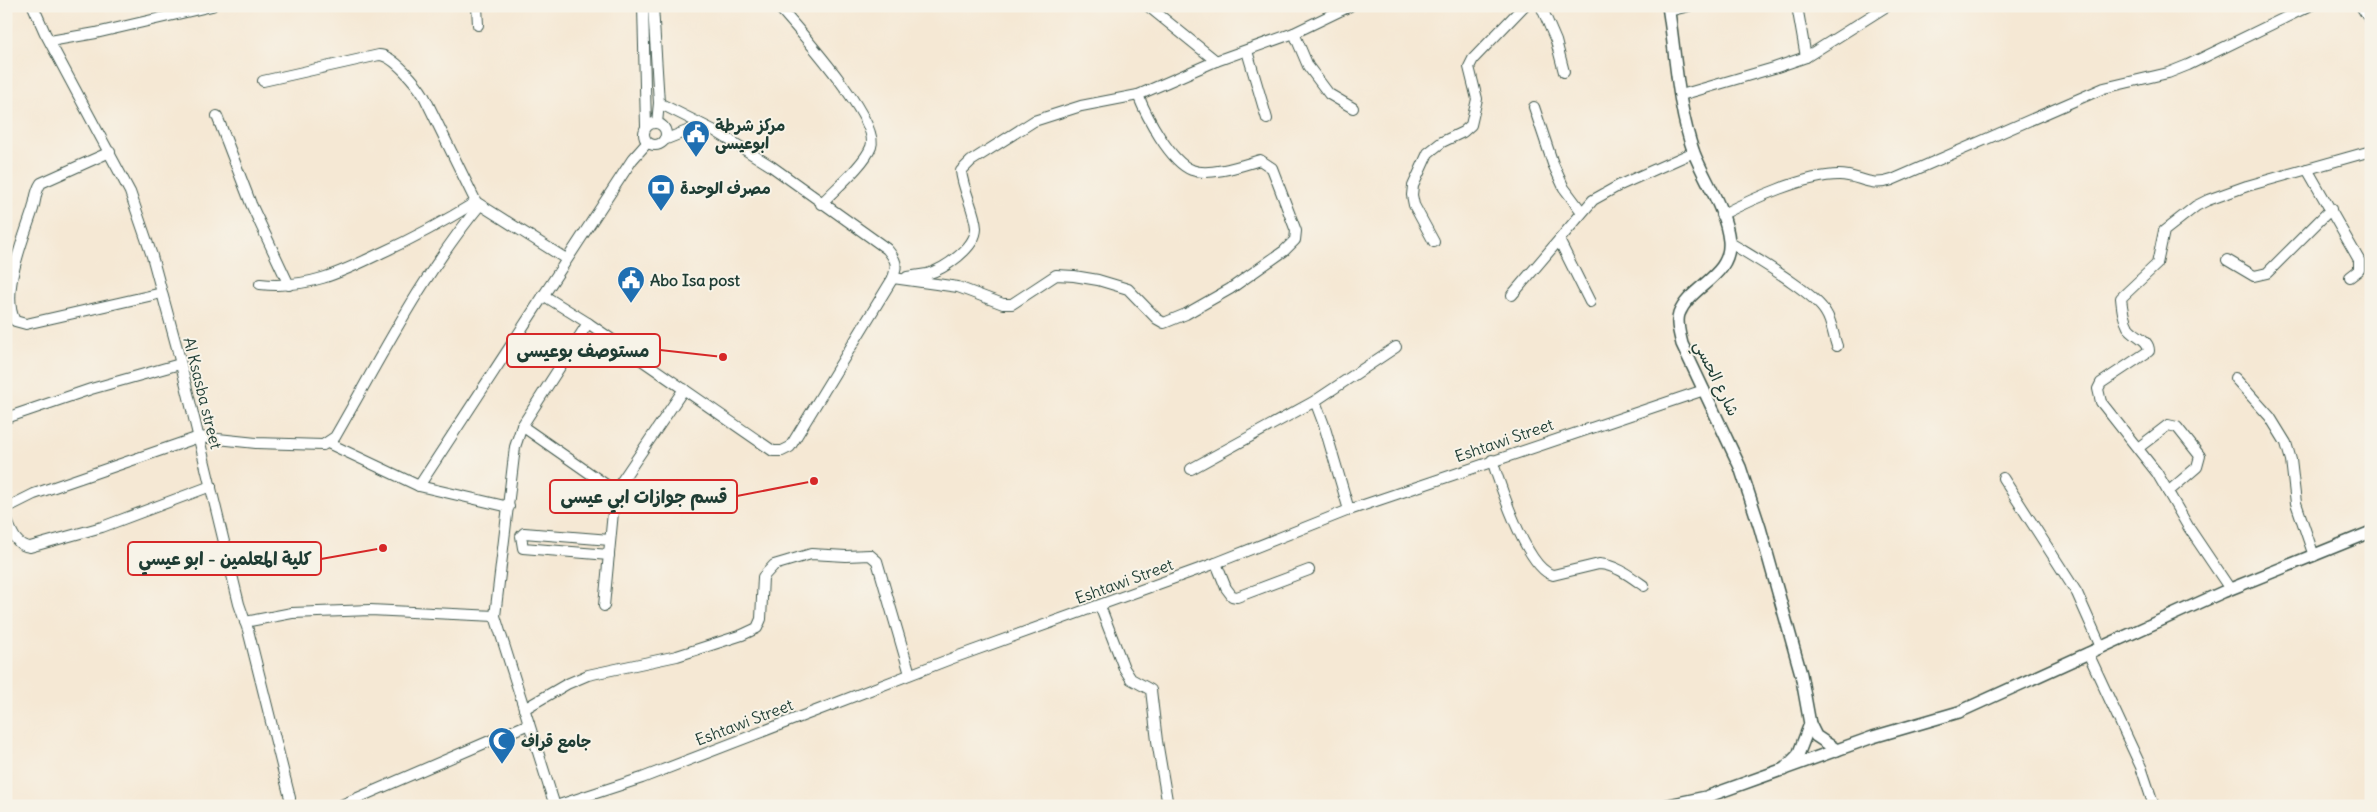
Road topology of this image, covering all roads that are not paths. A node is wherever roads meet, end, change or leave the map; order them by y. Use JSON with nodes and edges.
{"nodes":[{"id":1,"x":33,"y":6,"type":"edge"},
{"id":2,"x":212,"y":6,"type":"edge"},
{"id":3,"x":477,"y":6,"type":"edge"},
{"id":4,"x":643,"y":6,"type":"edge"},
{"id":5,"x":653,"y":6,"type":"edge"},
{"id":6,"x":778,"y":6,"type":"edge"},
{"id":7,"x":1148,"y":6,"type":"edge"},
{"id":8,"x":1350,"y":6,"type":"edge"},
{"id":9,"x":1524,"y":6,"type":"edge"},
{"id":10,"x":1541,"y":6,"type":"edge"},
{"id":11,"x":1689,"y":6,"type":"edge"},
{"id":12,"x":1797,"y":6,"type":"edge"},
{"id":13,"x":1887,"y":6,"type":"edge"},
{"id":14,"x":2309,"y":6,"type":"edge"},
{"id":15,"x":2361,"y":6,"type":"edge"},
{"id":16,"x":1668,"y":8,"type":"edge"},
{"id":17,"x":2371,"y":22,"type":"edge"},
{"id":18,"x":478,"y":25,"type":"dead end"},
{"id":19,"x":1294,"y":32,"type":"junction"},
{"id":20,"x":50,"y":41,"type":"junction"},
{"id":21,"x":1247,"y":51,"type":"junction"},
{"id":22,"x":1806,"y":57,"type":"junction"},
{"id":23,"x":1216,"y":61,"type":"junction"},
{"id":24,"x":1564,"y":72,"type":"dead end"},
{"id":25,"x":263,"y":81,"type":"dead end"},
{"id":26,"x":1138,"y":95,"type":"junction"},
{"id":27,"x":1681,"y":95,"type":"junction"},
{"id":28,"x":659,"y":103,"type":"junction"},
{"id":29,"x":1534,"y":107,"type":"dead end"},
{"id":30,"x":1353,"y":108,"type":"dead end"},
{"id":31,"x":678,"y":114,"type":"junction"},
{"id":32,"x":217,"y":116,"type":"dead end"},
{"id":33,"x":1267,"y":119,"type":"dead end"},
{"id":34,"x":655,"y":125,"type":"junction"},
{"id":35,"x":702,"y":125,"type":"junction"},
{"id":36,"x":664,"y":140,"type":"junction"},
{"id":37,"x":647,"y":143,"type":"junction"},
{"id":38,"x":2371,"y":151,"type":"edge"},
{"id":39,"x":110,"y":152,"type":"junction"},
{"id":40,"x":1694,"y":152,"type":"junction"},
{"id":41,"x":2307,"y":169,"type":"junction"},
{"id":42,"x":478,"y":204,"type":"junction"},
{"id":43,"x":821,"y":204,"type":"junction"},
{"id":44,"x":2330,"y":209,"type":"junction"},
{"id":45,"x":1582,"y":212,"type":"junction"},
{"id":46,"x":1722,"y":215,"type":"junction"},
{"id":47,"x":1559,"y":240,"type":"junction"},
{"id":48,"x":1434,"y":242,"type":"dead end"},
{"id":49,"x":1729,"y":242,"type":"junction"},
{"id":50,"x":566,"y":259,"type":"junction"},
{"id":51,"x":2227,"y":260,"type":"dead end"},
{"id":52,"x":2350,"y":277,"type":"dead end"},
{"id":53,"x":893,"y":278,"type":"junction"},
{"id":54,"x":260,"y":284,"type":"dead end"},
{"id":55,"x":289,"y":285,"type":"junction"},
{"id":56,"x":162,"y":293,"type":"junction"},
{"id":57,"x":543,"y":295,"type":"junction"},
{"id":58,"x":1512,"y":295,"type":"dead end"},
{"id":59,"x":1590,"y":302,"type":"dead end"},
{"id":60,"x":588,"y":323,"type":"junction"},
{"id":61,"x":1396,"y":346,"type":"dead end"},
{"id":62,"x":1837,"y":346,"type":"dead end"},
{"id":63,"x":180,"y":364,"type":"junction"},
{"id":64,"x":2236,"y":378,"type":"dead end"},
{"id":65,"x":684,"y":389,"type":"junction"},
{"id":66,"x":1704,"y":390,"type":"junction"},
{"id":67,"x":1315,"y":401,"type":"junction"},
{"id":68,"x":6,"y":418,"type":"edge"},
{"id":69,"x":522,"y":426,"type":"junction"},
{"id":70,"x":199,"y":437,"type":"junction"},
{"id":71,"x":328,"y":443,"type":"junction"},
{"id":72,"x":2138,"y":448,"type":"junction"},
{"id":73,"x":1492,"y":460,"type":"junction"},
{"id":74,"x":1191,"y":469,"type":"dead end"},
{"id":75,"x":2003,"y":478,"type":"dead end"},
{"id":76,"x":212,"y":486,"type":"junction"},
{"id":77,"x":419,"y":486,"type":"junction"},
{"id":78,"x":615,"y":491,"type":"junction"},
{"id":79,"x":2168,"y":492,"type":"junction"},
{"id":80,"x":509,"y":507,"type":"junction"},
{"id":81,"x":6,"y":508,"type":"edge"},
{"id":82,"x":1349,"y":510,"type":"junction"},
{"id":83,"x":6,"y":518,"type":"edge"},
{"id":84,"x":2371,"y":532,"type":"edge"},
{"id":85,"x":610,"y":540,"type":"junction"},
{"id":86,"x":609,"y":555,"type":"junction"},
{"id":87,"x":2314,"y":556,"type":"junction"},
{"id":88,"x":1216,"y":564,"type":"junction"},
{"id":89,"x":1309,"y":570,"type":"dead end"},
{"id":90,"x":1644,"y":586,"type":"dead end"},
{"id":91,"x":2230,"y":589,"type":"junction"},
{"id":92,"x":604,"y":606,"type":"dead end"},
{"id":93,"x":1100,"y":606,"type":"junction"},
{"id":94,"x":495,"y":616,"type":"junction"},
{"id":95,"x":245,"y":622,"type":"junction"},
{"id":96,"x":2101,"y":647,"type":"junction"},
{"id":97,"x":2088,"y":653,"type":"junction"},
{"id":98,"x":910,"y":674,"type":"junction"},
{"id":99,"x":524,"y":709,"type":"junction"},
{"id":100,"x":529,"y":724,"type":"junction"},
{"id":101,"x":1810,"y":724,"type":"junction"},
{"id":102,"x":1837,"y":750,"type":"junction"},
{"id":103,"x":1783,"y":770,"type":"junction"},
{"id":104,"x":290,"y":806,"type":"edge"},
{"id":105,"x":339,"y":806,"type":"edge"},
{"id":106,"x":556,"y":806,"type":"edge"},
{"id":107,"x":1168,"y":806,"type":"edge"},
{"id":108,"x":1664,"y":806,"type":"edge"},
{"id":109,"x":2154,"y":806,"type":"edge"}],
"edges":[{"from":1,"to":20,"type":"street","name":"Al Ksasba street"},
{"from":2,"to":20,"type":"street"},
{"from":3,"to":18,"type":"street"},
{"from":4,"to":34,"type":"street"},
{"from":5,"to":28,"type":"street"},
{"from":6,"to":43,"type":"street"},
{"from":7,"to":23,"type":"street"},
{"from":8,"to":19,"type":"street"},
{"from":9,"to":48,"type":"street"},
{"from":10,"to":24,"type":"street"},
{"from":11,"to":16,"type":"street"},
{"from":12,"to":22,"type":"street"},
{"from":13,"to":22,"type":"street"},
{"from":14,"to":46,"type":"street"},
{"from":15,"to":17,"type":"street"},
{"from":16,"to":27,"type":"street","name":"شارع الحسي"},
{"from":19,"to":21,"type":"street"},
{"from":19,"to":30,"type":"street"},
{"from":20,"to":39,"type":"street","name":"Al Ksasba street"},
{"from":21,"to":23,"type":"street"},
{"from":21,"to":33,"type":"street"},
{"from":22,"to":27,"type":"street"},
{"from":23,"to":26,"type":"street"},
{"from":25,"to":42,"type":"street"},
{"from":26,"to":53,"type":"street"},
{"from":26,"to":53,"type":"street"},
{"from":27,"to":40,"type":"street","name":"شارع الحسي"},
{"from":28,"to":31,"type":"street"},
{"from":28,"to":34,"type":"street"},
{"from":29,"to":45,"type":"street"},
{"from":31,"to":34,"type":"street"},
{"from":31,"to":35,"type":"street"},
{"from":32,"to":55,"type":"street"},
{"from":34,"to":36,"type":"street"},
{"from":34,"to":37,"type":"street"},
{"from":35,"to":36,"type":"street"},
{"from":35,"to":43,"type":"street"},
{"from":36,"to":37,"type":"street"},
{"from":37,"to":50,"type":"street"},
{"from":38,"to":41,"type":"street"},
{"from":39,"to":56,"type":"street","name":"Al Ksasba street"},
{"from":39,"to":56,"type":"street"},
{"from":40,"to":45,"type":"street"},
{"from":40,"to":46,"type":"street","name":"شارع الحسي"},
{"from":41,"to":44,"type":"street"},
{"from":41,"to":72,"type":"street"},
{"from":42,"to":50,"type":"street"},
{"from":42,"to":55,"type":"street"},
{"from":42,"to":71,"type":"street"},
{"from":43,"to":53,"type":"street"},
{"from":44,"to":51,"type":"street"},
{"from":44,"to":52,"type":"street"},
{"from":45,"to":47,"type":"street"},
{"from":46,"to":49,"type":"street","name":"شارع الحسي"},
{"from":47,"to":58,"type":"street"},
{"from":47,"to":59,"type":"street"},
{"from":49,"to":62,"type":"street"},
{"from":49,"to":66,"type":"street","name":"شارع الحسي"},
{"from":50,"to":57,"type":"street"},
{"from":53,"to":65,"type":"street"},
{"from":54,"to":55,"type":"street"},
{"from":56,"to":63,"type":"street","name":"Al Ksasba street"},
{"from":57,"to":60,"type":"street"},
{"from":57,"to":77,"type":"street"},
{"from":60,"to":65,"type":"street"},
{"from":60,"to":69,"type":"street"},
{"from":61,"to":67,"type":"street"},
{"from":63,"to":68,"type":"street"},
{"from":63,"to":70,"type":"street","name":"Al Ksasba street"},
{"from":64,"to":87,"type":"street"},
{"from":65,"to":78,"type":"street"},
{"from":66,"to":73,"type":"street","name":"Eshtawi Street"},
{"from":66,"to":101,"type":"street","name":"شارع الحسي"},
{"from":67,"to":74,"type":"street"},
{"from":67,"to":82,"type":"street"},
{"from":69,"to":78,"type":"street"},
{"from":69,"to":80,"type":"street"},
{"from":70,"to":71,"type":"street"},
{"from":70,"to":76,"type":"street","name":"Al Ksasba street"},
{"from":70,"to":81,"type":"street"},
{"from":71,"to":77,"type":"street"},
{"from":72,"to":79,"type":"street"},
{"from":72,"to":79,"type":"street"},
{"from":73,"to":82,"type":"street","name":"Eshtawi Street"},
{"from":73,"to":90,"type":"street"},
{"from":75,"to":96,"type":"street"},
{"from":76,"to":83,"type":"street"},
{"from":76,"to":95,"type":"street","name":"Al Ksasba street"},
{"from":77,"to":80,"type":"street"},
{"from":78,"to":85,"type":"street"},
{"from":79,"to":91,"type":"street"},
{"from":80,"to":94,"type":"street"},
{"from":82,"to":88,"type":"street","name":"Eshtawi Street"},
{"from":84,"to":87,"type":"street"},
{"from":85,"to":86,"type":"street"},
{"from":85,"to":86,"type":"street"},
{"from":86,"to":92,"type":"street"},
{"from":87,"to":91,"type":"street"},
{"from":88,"to":89,"type":"street"},
{"from":88,"to":93,"type":"street","name":"Eshtawi Street"},
{"from":91,"to":96,"type":"street"},
{"from":93,"to":98,"type":"street","name":"Eshtawi Street"},
{"from":93,"to":107,"type":"street"},
{"from":94,"to":95,"type":"street"},
{"from":94,"to":99,"type":"street"},
{"from":95,"to":104,"type":"street","name":"Al Ksasba street"},
{"from":96,"to":97,"type":"street"},
{"from":97,"to":102,"type":"street"},
{"from":97,"to":109,"type":"street"},
{"from":98,"to":99,"type":"street"},
{"from":98,"to":106,"type":"street","name":"Eshtawi Street"},
{"from":99,"to":100,"type":"street"},
{"from":100,"to":105,"type":"street"},
{"from":100,"to":106,"type":"street"},
{"from":101,"to":102,"type":"street"},
{"from":101,"to":103,"type":"street"},
{"from":102,"to":103,"type":"street"},
{"from":103,"to":108,"type":"street"}]}
